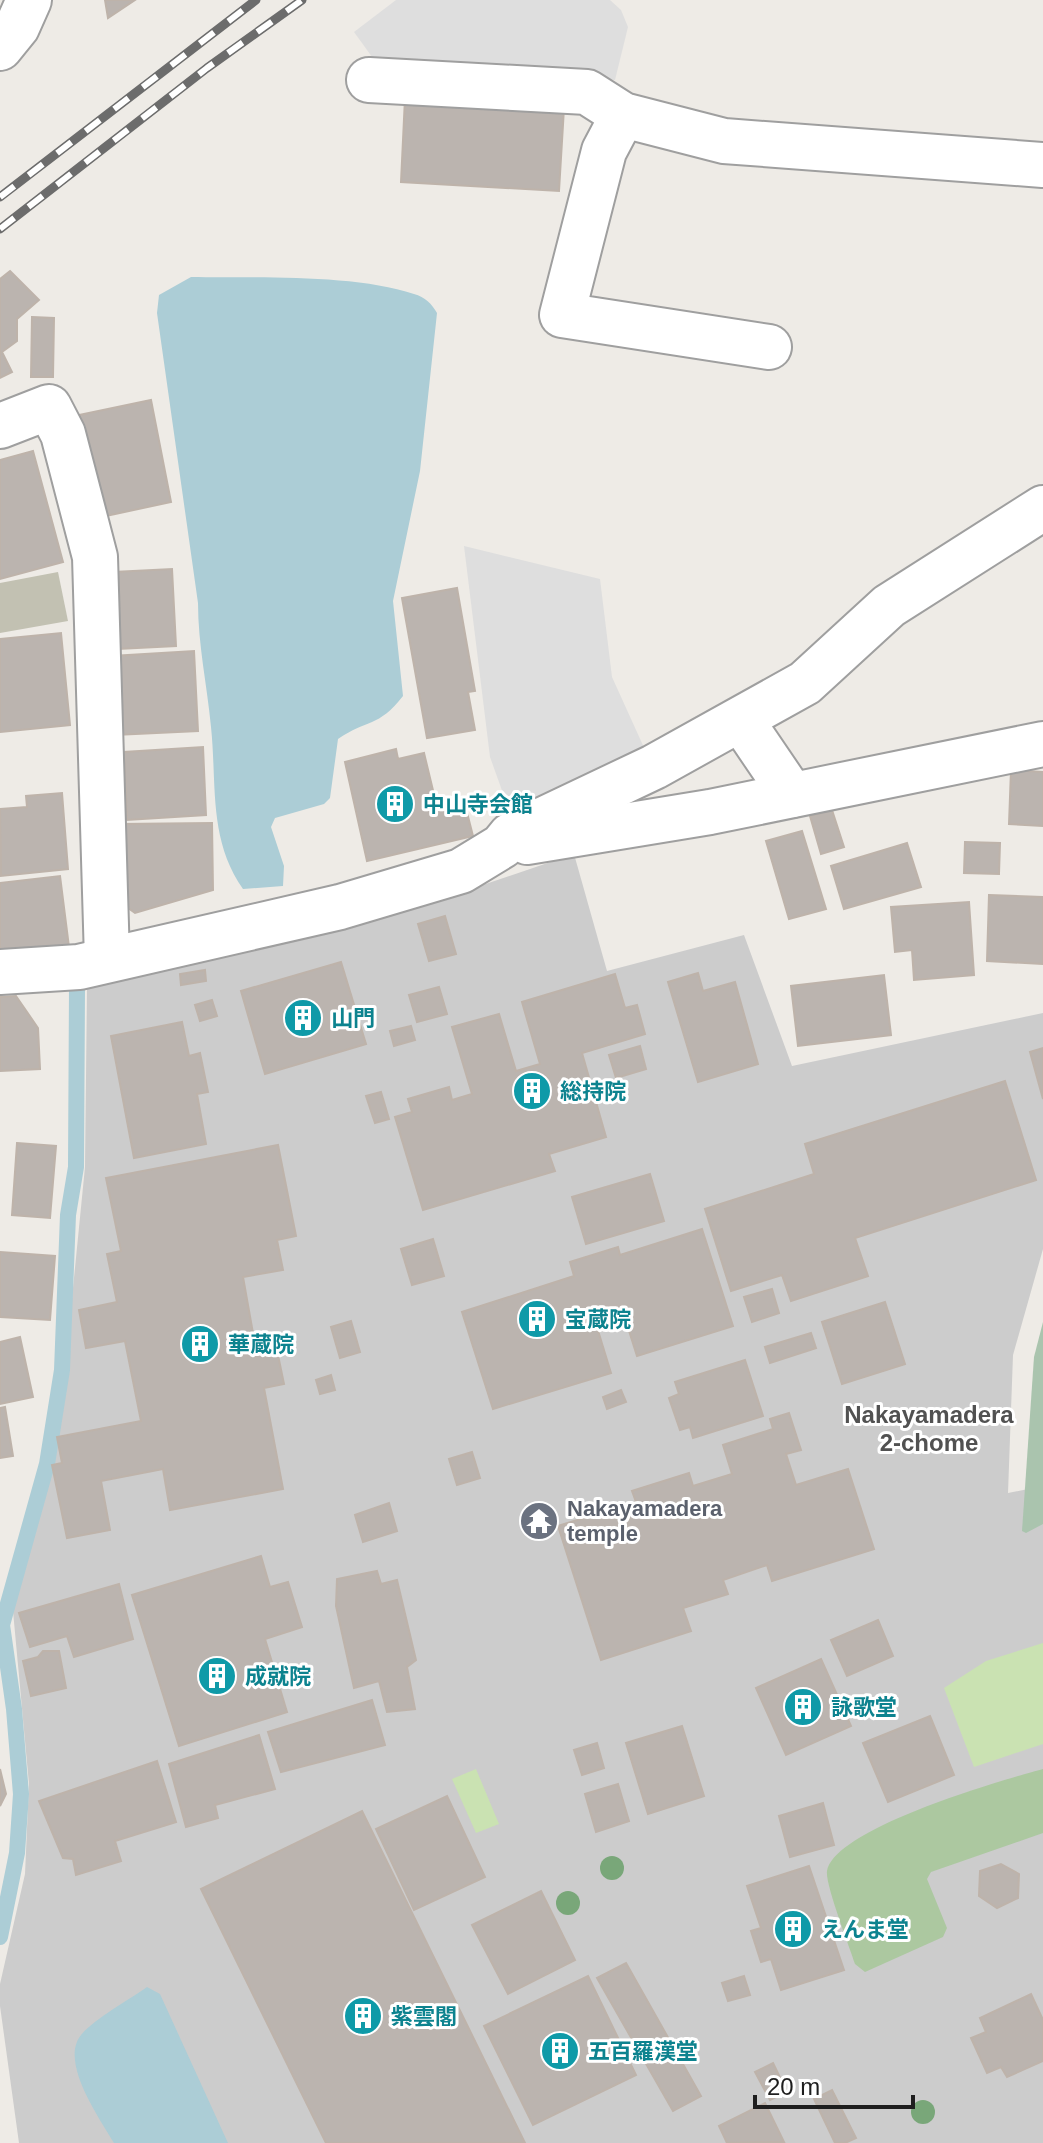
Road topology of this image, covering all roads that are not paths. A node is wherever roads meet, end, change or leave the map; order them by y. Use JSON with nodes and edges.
{"nodes":[{"id":1,"x":29,"y":0,"type":"edge"},
{"id":2,"x":0,"y":48,"type":"edge"},
{"id":3,"x":369,"y":80,"type":"dead end"},
{"id":4,"x":623,"y":115,"type":"junction"},
{"id":5,"x":1043,"y":165,"type":"edge"},
{"id":6,"x":769,"y":347,"type":"dead end"},
{"id":7,"x":0,"y":426,"type":"edge"},
{"id":8,"x":1043,"y":508,"type":"edge"},
{"id":9,"x":741,"y":720,"type":"junction"},
{"id":10,"x":1043,"y":744,"type":"edge"},
{"id":11,"x":792,"y":795,"type":"junction"},
{"id":12,"x":502,"y":846,"type":"junction"},
{"id":13,"x":107,"y":959,"type":"junction"},
{"id":14,"x":0,"y":972,"type":"edge"}],
"edges":[{"from":1,"to":2,"type":"street"},
{"from":3,"to":4,"type":"street"},
{"from":4,"to":5,"type":"street"},
{"from":4,"to":6,"type":"street"},
{"from":7,"to":13,"type":"street"},
{"from":8,"to":9,"type":"street"},
{"from":9,"to":11,"type":"street"},
{"from":9,"to":12,"type":"street"},
{"from":10,"to":11,"type":"street"},
{"from":11,"to":12,"type":"street"},
{"from":12,"to":13,"type":"street"},
{"from":13,"to":14,"type":"street"}]}
